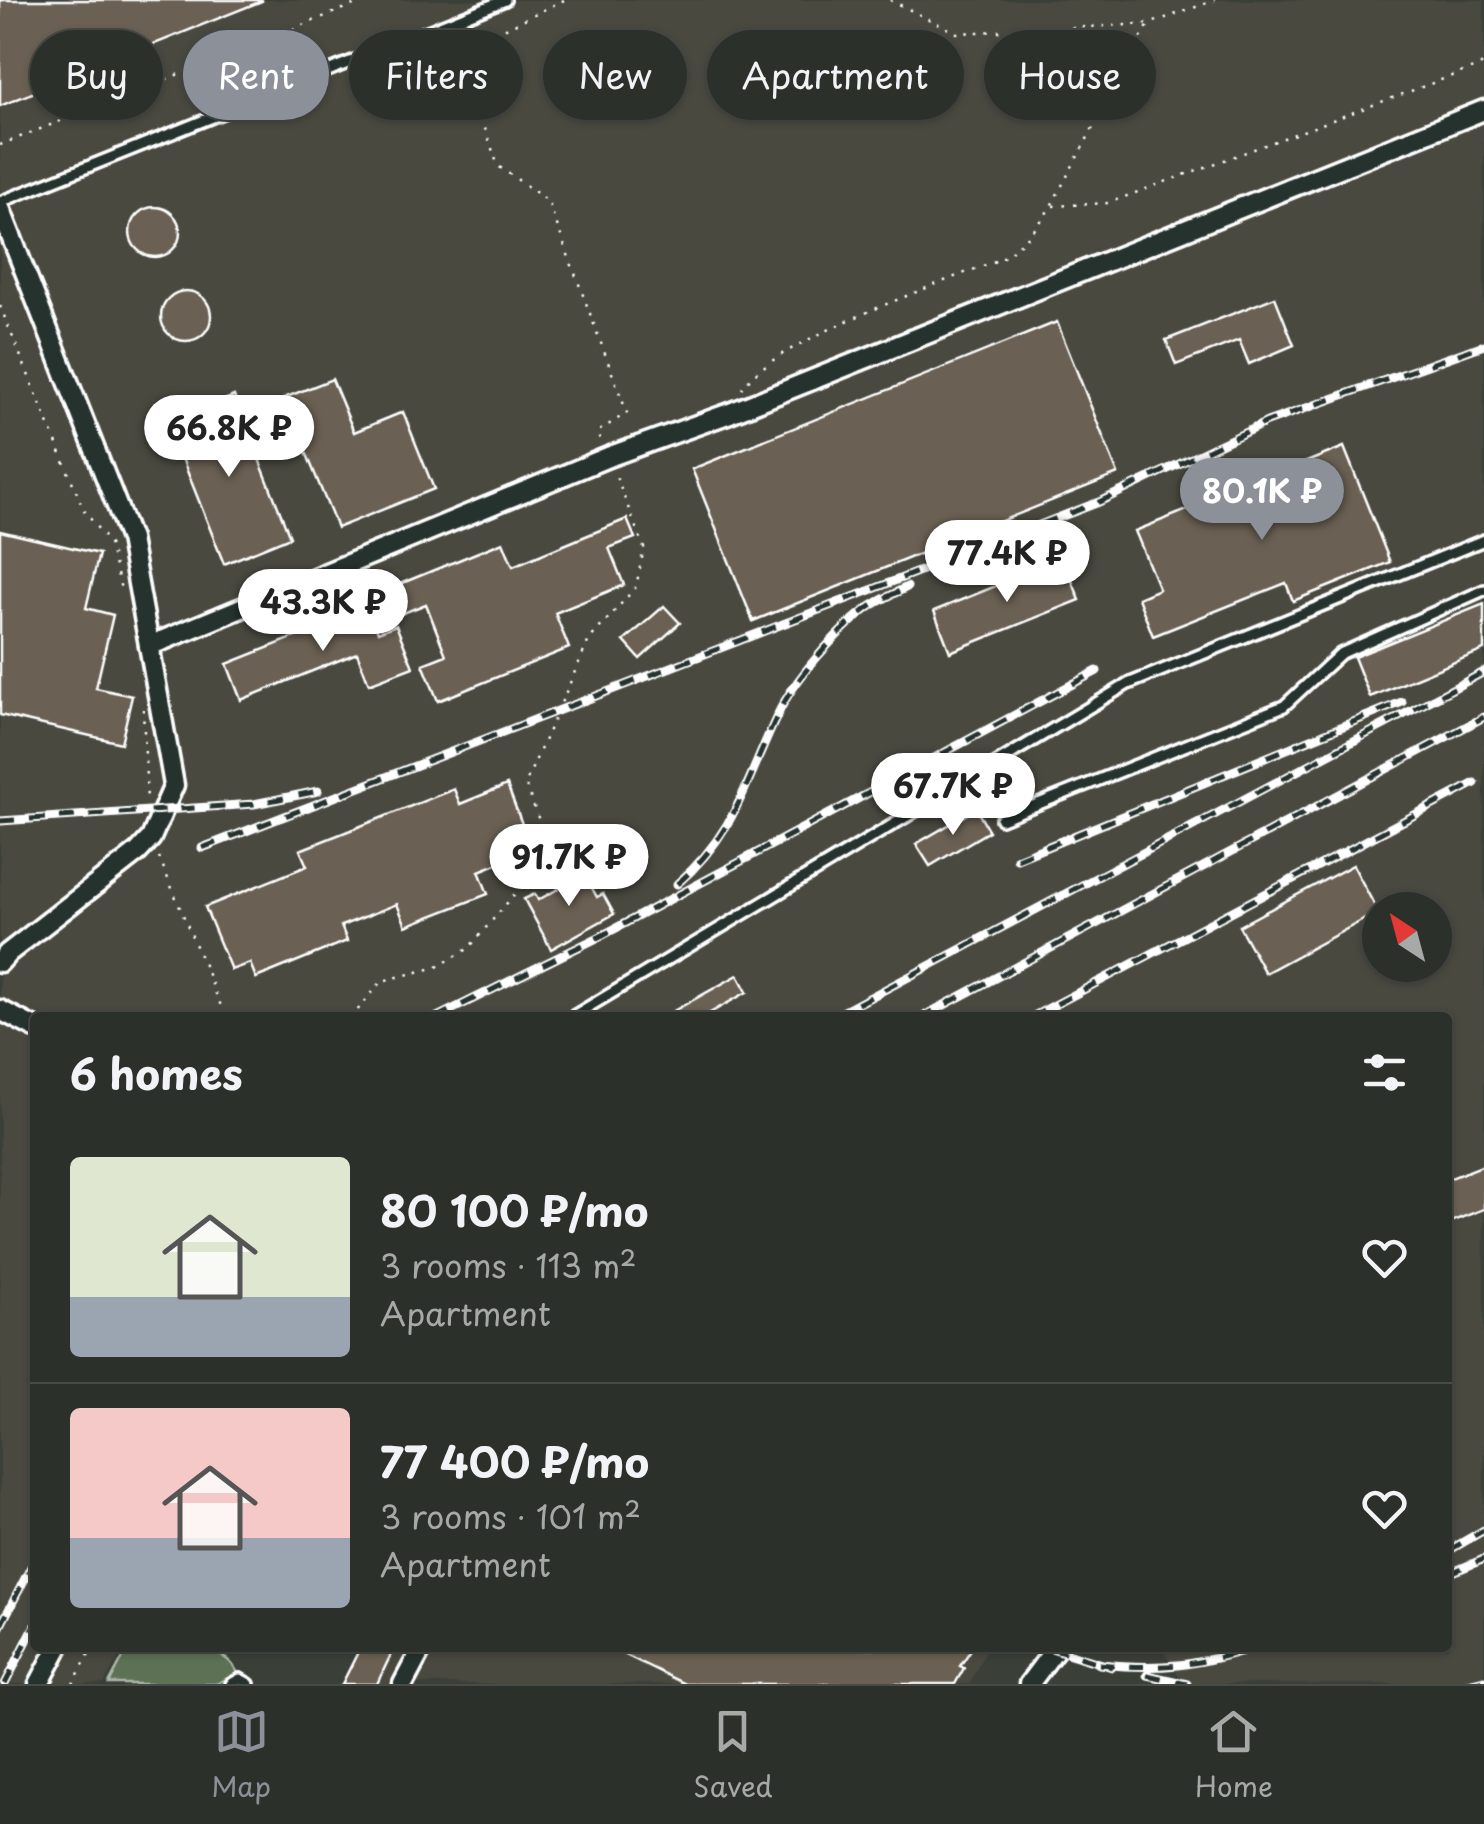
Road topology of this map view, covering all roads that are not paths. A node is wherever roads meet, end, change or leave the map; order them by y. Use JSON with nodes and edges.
{"nodes":[{"id":1,"x":505,"y":0,"type":"edge"},
{"id":2,"x":1484,"y":110,"type":"edge"},
{"id":3,"x":0,"y":205,"type":"edge"},
{"id":4,"x":1484,"y":540,"type":"edge"},
{"id":5,"x":1484,"y":590,"type":"edge"},
{"id":6,"x":150,"y":646,"type":"junction"},
{"id":7,"x":1001,"y":819,"type":"dead end"},
{"id":8,"x":0,"y":962,"type":"edge"},
{"id":9,"x":0,"y":1010,"type":"edge"},
{"id":10,"x":580,"y":1012,"type":"edge"},
{"id":11,"x":30,"y":1025,"type":"edge"},
{"id":12,"x":56,"y":1652,"type":"edge"},
{"id":13,"x":420,"y":1652,"type":"edge"},
{"id":14,"x":1053,"y":1652,"type":"edge"},
{"id":15,"x":39,"y":1684,"type":"edge"},
{"id":16,"x":231,"y":1684,"type":"edge"},
{"id":17,"x":249,"y":1684,"type":"edge"},
{"id":18,"x":403,"y":1684,"type":"edge"},
{"id":19,"x":1029,"y":1684,"type":"edge"}],
"edges":[{"from":1,"to":3,"type":"lane"},
{"from":2,"to":6,"type":"street"},
{"from":3,"to":6,"type":"street"},
{"from":4,"to":10,"type":"lane"},
{"from":5,"to":7,"type":"lane"},
{"from":6,"to":8,"type":"street"},
{"from":9,"to":11,"type":"street"},
{"from":12,"to":15,"type":"street"},
{"from":13,"to":18,"type":"street"},
{"from":14,"to":19,"type":"street"},
{"from":16,"to":17,"type":"lane"}]}
